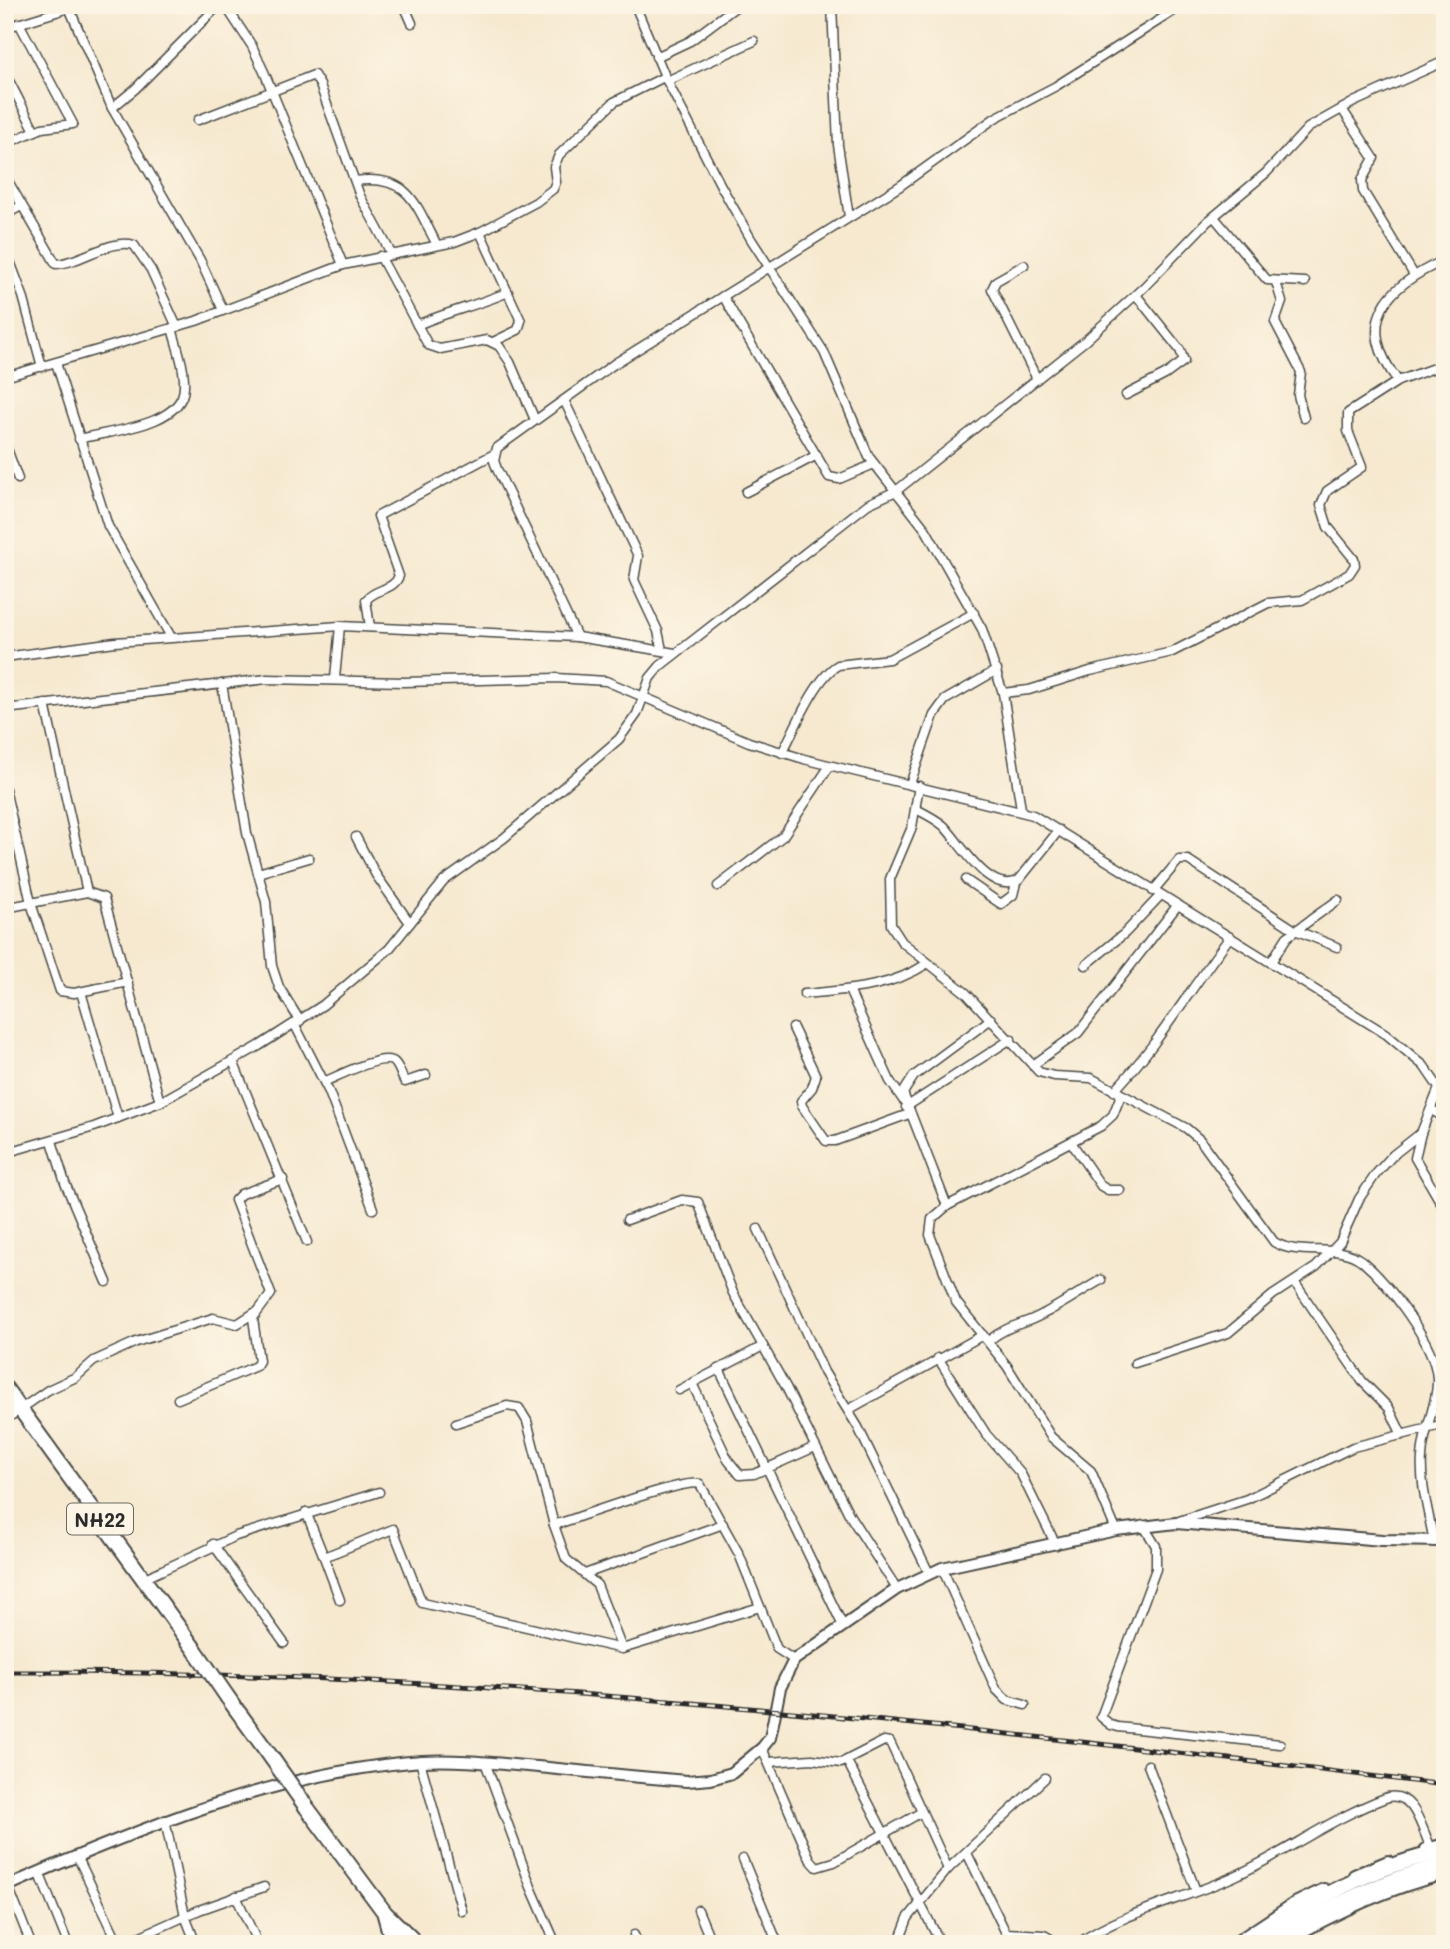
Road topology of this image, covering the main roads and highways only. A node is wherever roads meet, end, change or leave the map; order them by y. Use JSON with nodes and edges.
{"nodes":[{"id":1,"x":5,"y":1388,"type":"edge"},
{"id":2,"x":1439,"y":1541,"type":"edge"},
{"id":3,"x":1445,"y":1843,"type":"edge"},
{"id":4,"x":1438,"y":1849,"type":"edge"},
{"id":5,"x":1445,"y":1864,"type":"edge"},
{"id":6,"x":1445,"y":1874,"type":"edge"},
{"id":7,"x":6,"y":1887,"type":"edge"},
{"id":8,"x":385,"y":1913,"type":"junction"},
{"id":9,"x":393,"y":1944,"type":"edge"},
{"id":10,"x":417,"y":1944,"type":"edge"},
{"id":11,"x":1233,"y":1944,"type":"edge"},
{"id":12,"x":1251,"y":1944,"type":"edge"},
{"id":13,"x":1266,"y":1944,"type":"edge"},
{"id":14,"x":1281,"y":1944,"type":"edge"}],
"edges":[{"from":1,"to":8,"type":"highway","number":"NH22","bridge":true},
{"from":2,"to":7,"type":"main road"},
{"from":3,"to":4,"type":"main road"},
{"from":4,"to":11,"type":"main road"},
{"from":4,"to":12,"type":"highway"},
{"from":5,"to":13,"type":"highway"},
{"from":6,"to":14,"type":"main road"},
{"from":8,"to":9,"type":"highway","number":"NH22"},
{"from":8,"to":10,"type":"highway","number":"NH22"}]}
